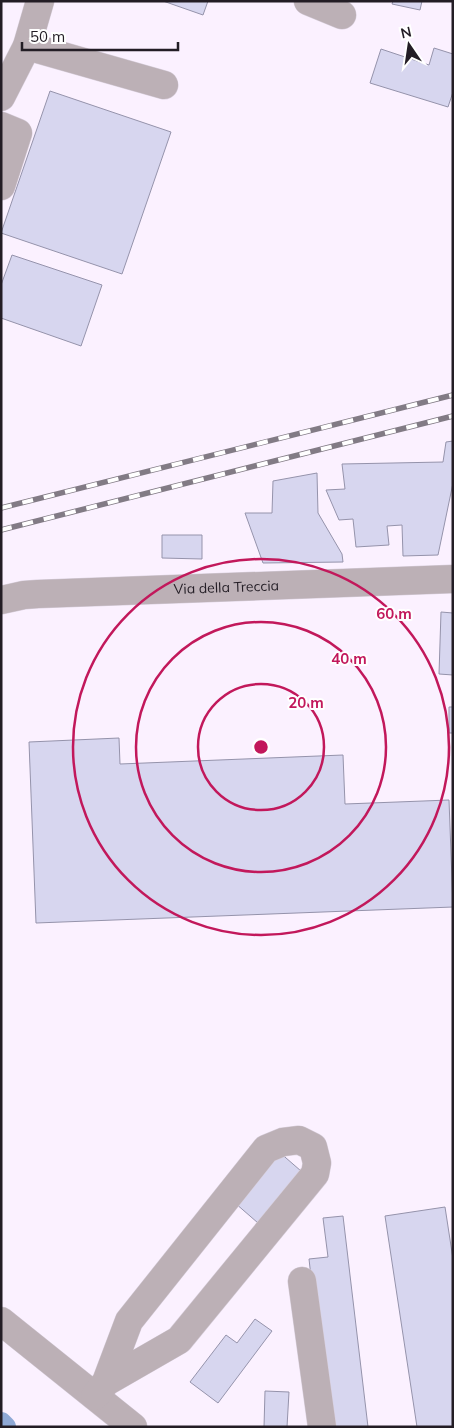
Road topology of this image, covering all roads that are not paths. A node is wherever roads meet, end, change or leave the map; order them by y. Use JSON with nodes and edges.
{"nodes":[{"id":1,"x":40,"y":1,"type":"edge"},
{"id":2,"x":308,"y":1,"type":"edge"},
{"id":3,"x":342,"y":15,"type":"dead end"},
{"id":4,"x":27,"y":46,"type":"junction"},
{"id":5,"x":164,"y":85,"type":"dead end"},
{"id":6,"x":1,"y":97,"type":"edge"},
{"id":7,"x":1,"y":126,"type":"edge"},
{"id":8,"x":1,"y":186,"type":"edge"},
{"id":9,"x":453,"y":580,"type":"edge"},
{"id":10,"x":1,"y":600,"type":"edge"},
{"id":11,"x":302,"y":1281,"type":"dead end"},
{"id":12,"x":1,"y":1321,"type":"edge"},
{"id":13,"x":100,"y":1389,"type":"junction"},
{"id":14,"x":134,"y":1427,"type":"edge"},
{"id":15,"x":322,"y":1427,"type":"edge"}],
"edges":[{"from":1,"to":4,"type":"street"},
{"from":2,"to":3,"type":"street"},
{"from":4,"to":5,"type":"street"},
{"from":4,"to":6,"type":"street"},
{"from":7,"to":8,"type":"street"},
{"from":9,"to":10,"type":"street","name":"Via della Treccia"},
{"from":11,"to":15,"type":"street"},
{"from":12,"to":13,"type":"street"},
{"from":13,"to":13,"type":"street"},
{"from":13,"to":14,"type":"street"}]}
